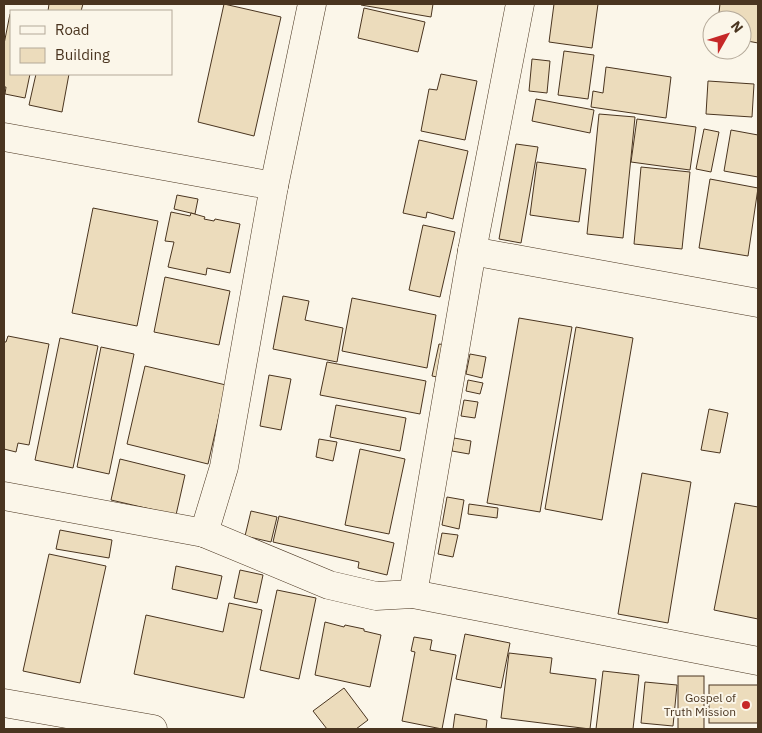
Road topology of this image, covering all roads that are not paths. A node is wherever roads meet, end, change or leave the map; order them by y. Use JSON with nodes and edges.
{"nodes":[{"id":1,"x":312,"y":4,"type":"edge"},
{"id":2,"x":520,"y":4,"type":"edge"},
{"id":3,"x":4,"y":137,"type":"edge"},
{"id":4,"x":274,"y":186,"type":"junction"},
{"id":5,"x":472,"y":251,"type":"junction"},
{"id":6,"x":758,"y":303,"type":"edge"},
{"id":7,"x":4,"y":496,"type":"edge"},
{"id":8,"x":204,"y":533,"type":"junction"},
{"id":9,"x":413,"y":594,"type":"junction"},
{"id":10,"x":758,"y":661,"type":"edge"},
{"id":11,"x":4,"y":703,"type":"edge"},
{"id":12,"x":138,"y":728,"type":"edge"}],
"edges":[{"from":1,"to":4,"type":"street"},
{"from":2,"to":5,"type":"street"},
{"from":3,"to":4,"type":"street"},
{"from":4,"to":8,"type":"street"},
{"from":5,"to":6,"type":"street"},
{"from":5,"to":9,"type":"street"},
{"from":7,"to":8,"type":"street"},
{"from":8,"to":9,"type":"street"},
{"from":9,"to":10,"type":"street"},
{"from":11,"to":12,"type":"street"}]}
